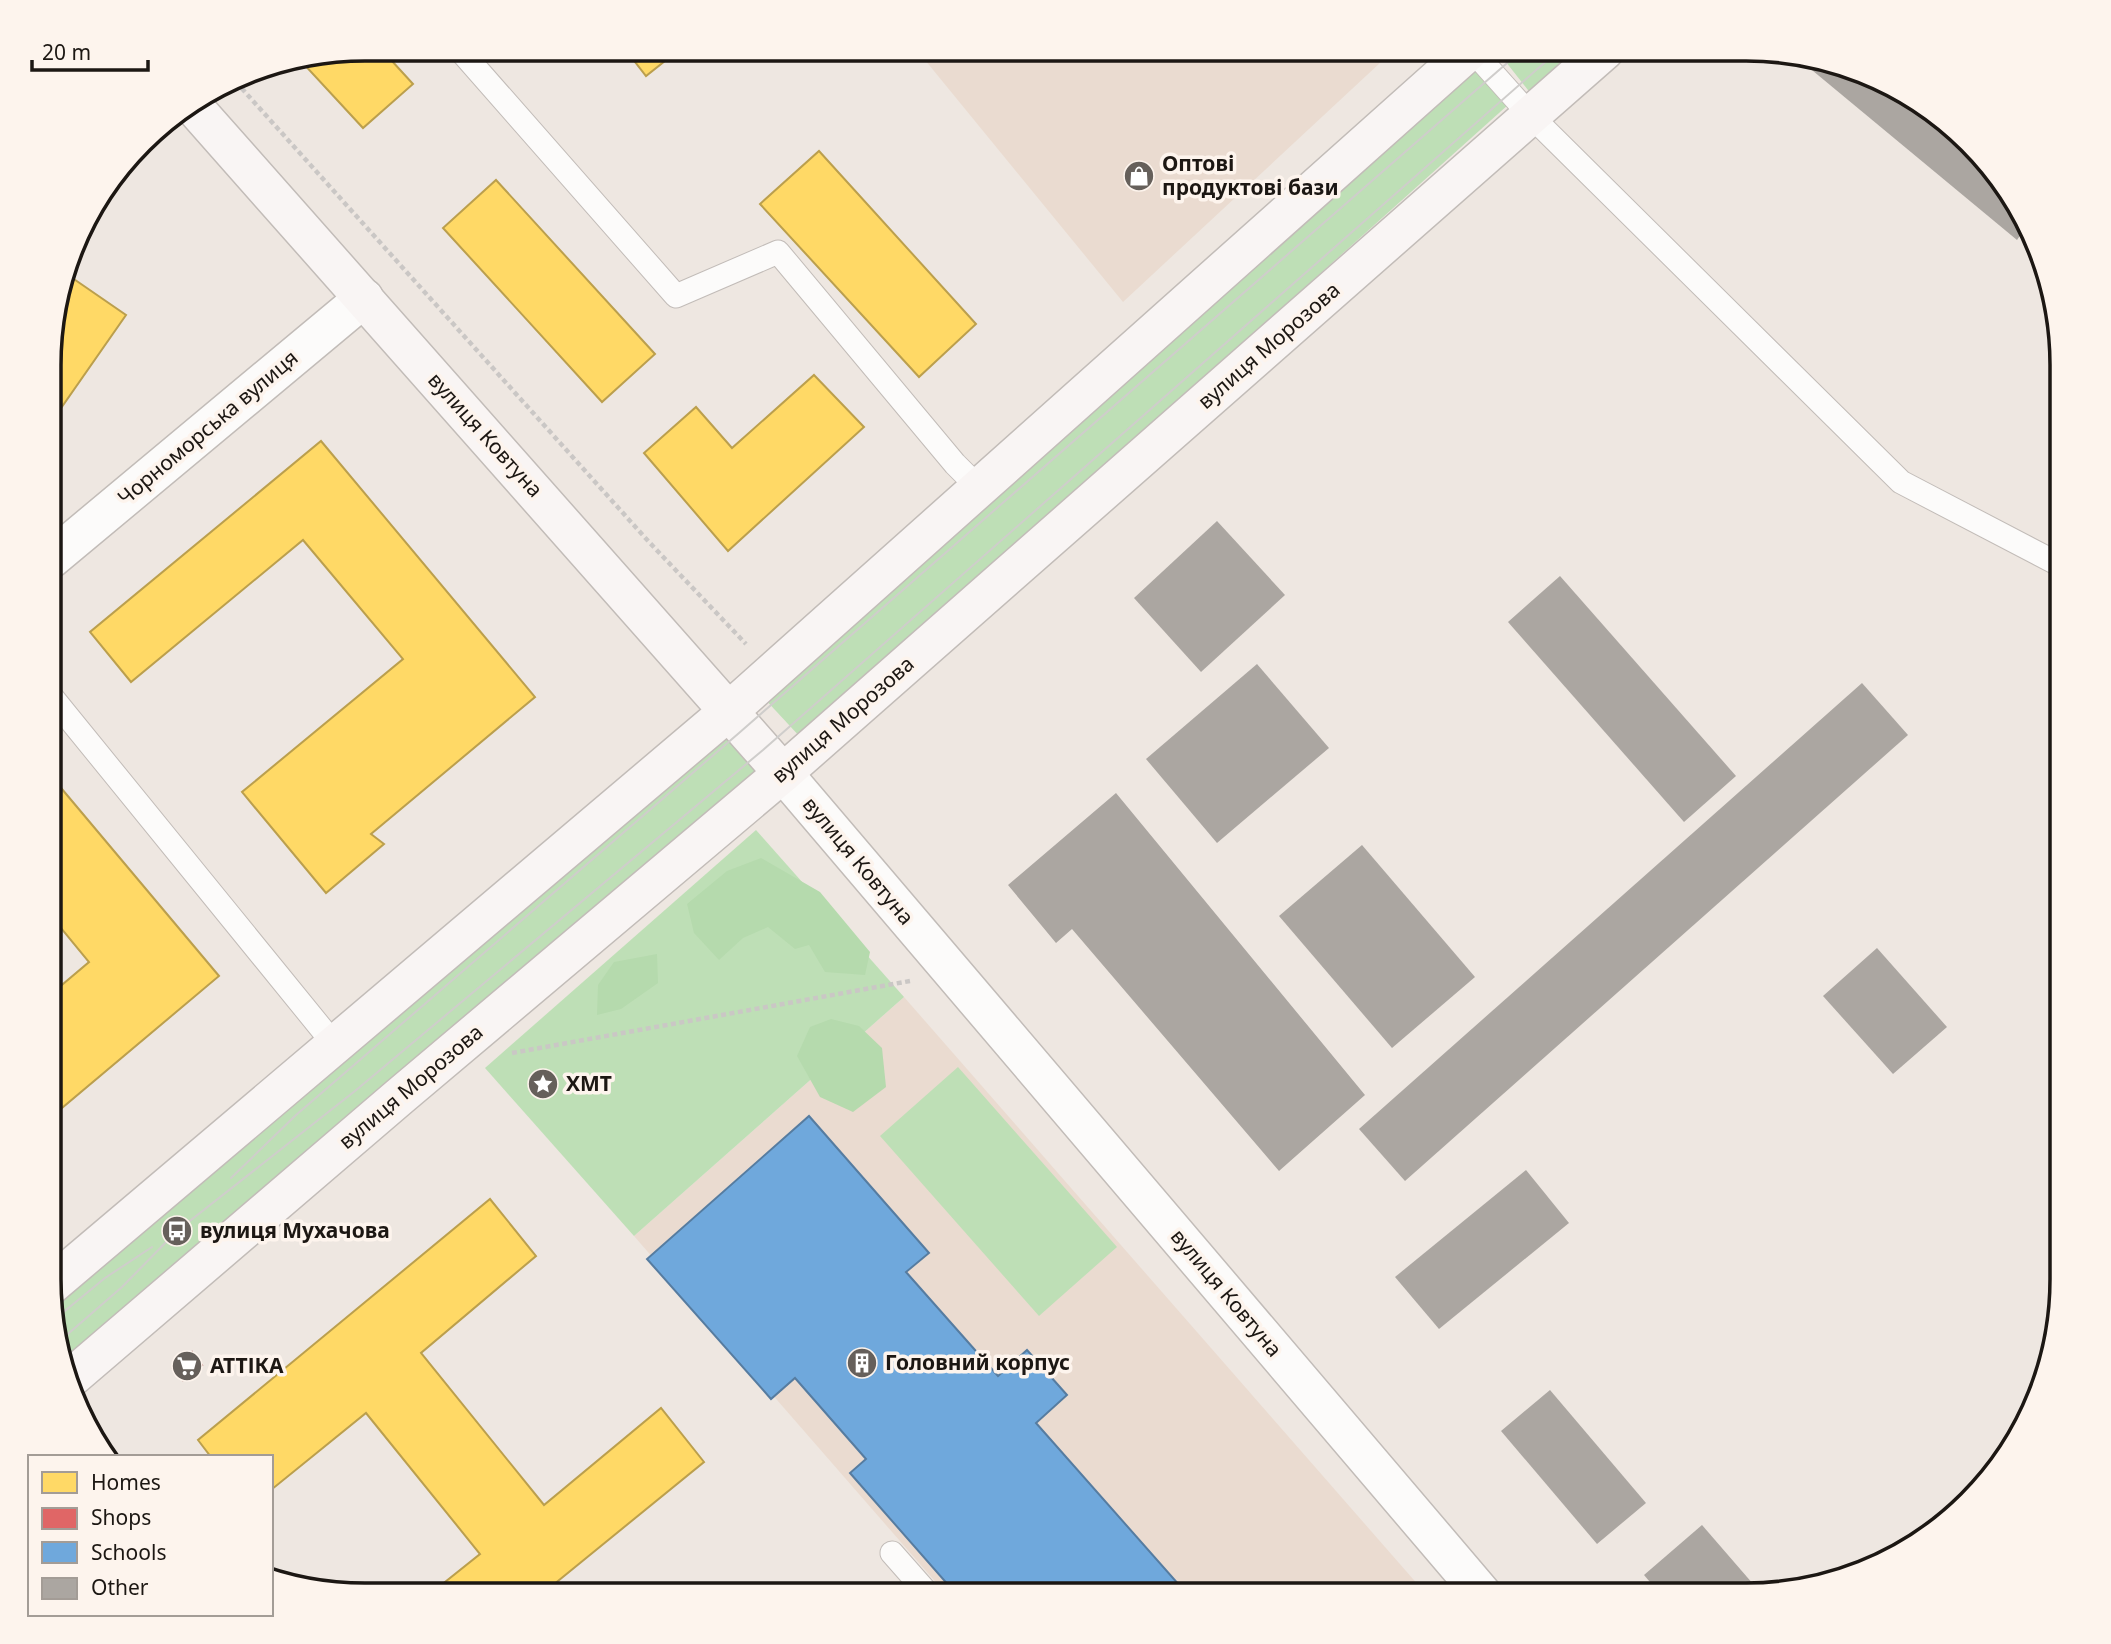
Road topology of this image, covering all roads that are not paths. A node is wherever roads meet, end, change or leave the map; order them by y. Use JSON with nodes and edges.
{"nodes":[{"id":1,"x":470,"y":61,"type":"edge"},
{"id":2,"x":1459,"y":61,"type":"edge"},
{"id":3,"x":1481,"y":61,"type":"edge"},
{"id":4,"x":1593,"y":61,"type":"edge"},
{"id":5,"x":198,"y":112,"type":"edge"},
{"id":6,"x":1531,"y":116,"type":"junction"},
{"id":7,"x":364,"y":298,"type":"junction"},
{"id":8,"x":978,"y":487,"type":"junction"},
{"id":9,"x":61,"y":551,"type":"edge"},
{"id":10,"x":2050,"y":560,"type":"edge"},
{"id":11,"x":61,"y":708,"type":"edge"},
{"id":12,"x":729,"y":711,"type":"junction"},
{"id":13,"x":783,"y":773,"type":"junction"},
{"id":14,"x":334,"y":1044,"type":"junction"},
{"id":15,"x":61,"y":1277,"type":"edge"},
{"id":16,"x":76,"y":1373,"type":"edge"},
{"id":17,"x":892,"y":1553,"type":"dead end"},
{"id":18,"x":918,"y":1583,"type":"edge"},
{"id":19,"x":1473,"y":1583,"type":"edge"}],
"edges":[{"from":1,"to":8,"type":"lane"},
{"from":2,"to":8,"type":"main road"},
{"from":3,"to":6,"type":"lane"},
{"from":4,"to":6,"type":"main road","name":"вулиця Морозова"},
{"from":5,"to":7,"type":"main road","name":"вулиця Ковтуна"},
{"from":6,"to":10,"type":"lane"},
{"from":6,"to":13,"type":"main road","name":"вулиця Морозова"},
{"from":7,"to":9,"type":"street","name":"Чорноморська вулиця"},
{"from":7,"to":12,"type":"main road","name":"вулиця Ковтуна"},
{"from":8,"to":12,"type":"main road"},
{"from":11,"to":14,"type":"lane"},
{"from":12,"to":13,"type":"main road","name":"вулиця Ковтуна"},
{"from":12,"to":14,"type":"main road"},
{"from":13,"to":16,"type":"main road","name":"вулиця Морозова"},
{"from":13,"to":19,"type":"street","name":"вулиця Ковтуна"},
{"from":14,"to":15,"type":"main road"},
{"from":17,"to":18,"type":"lane"}]}
